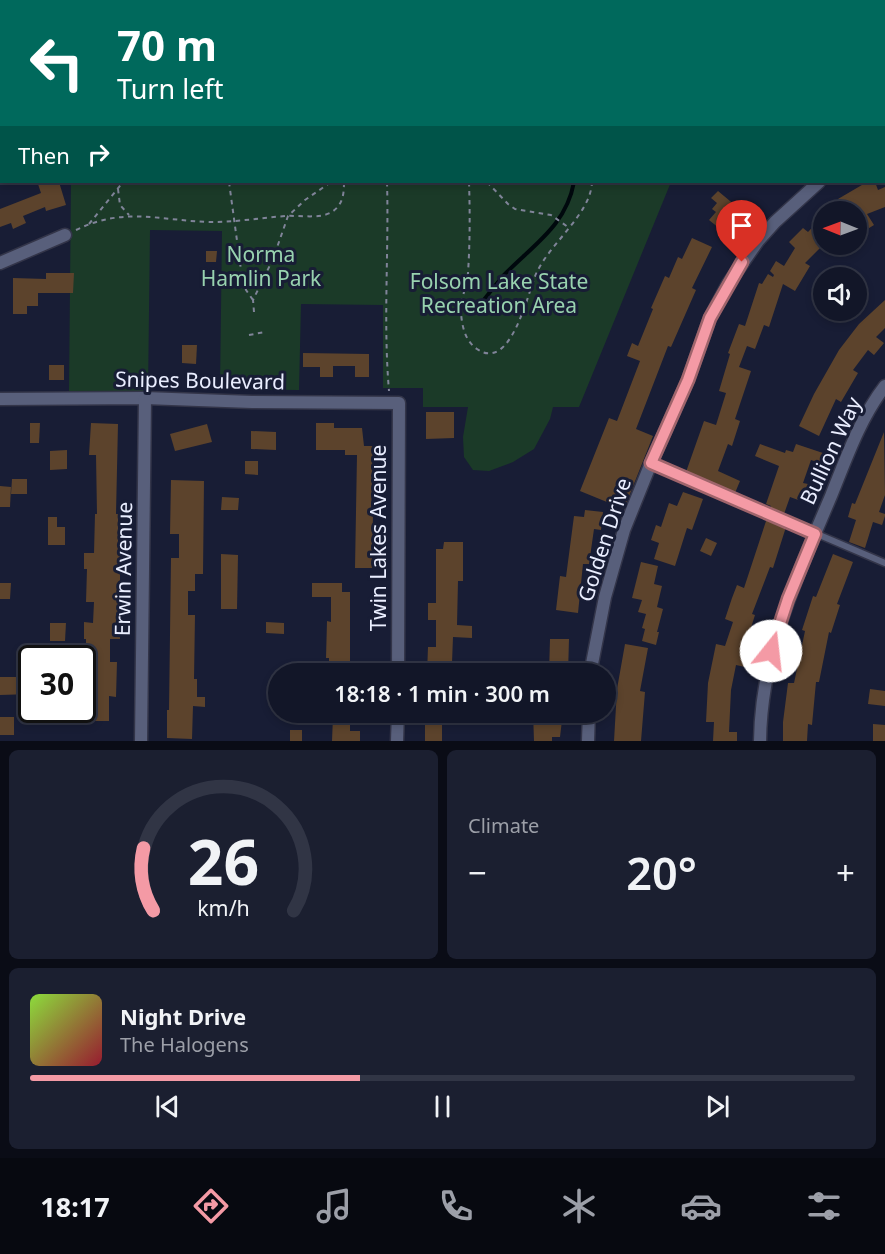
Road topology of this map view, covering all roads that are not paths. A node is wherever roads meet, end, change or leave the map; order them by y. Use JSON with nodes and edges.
{"nodes":[{"id":1,"x":818,"y":183,"type":"edge"},
{"id":2,"x":65,"y":235,"type":"road end"},
{"id":3,"x":0,"y":263,"type":"edge"},
{"id":4,"x":885,"y":386,"type":"edge"},
{"id":5,"x":145,"y":398,"type":"junction"},
{"id":6,"x":0,"y":399,"type":"edge"},
{"id":7,"x":394,"y":403,"type":"joint"},
{"id":8,"x":651,"y":463,"type":"junction"},
{"id":9,"x":815,"y":534,"type":"junction"},
{"id":10,"x":885,"y":563,"type":"edge"},
{"id":11,"x":398,"y":663,"type":"edge"},
{"id":12,"x":592,"y":663,"type":"edge"},
{"id":13,"x":398,"y":723,"type":"edge"},
{"id":14,"x":588,"y":723,"type":"edge"},
{"id":15,"x":141,"y":741,"type":"edge"},
{"id":16,"x":397,"y":741,"type":"edge"},
{"id":17,"x":588,"y":741,"type":"edge"},
{"id":18,"x":760,"y":741,"type":"edge"}],
"edges":[{"from":1,"to":8,"type":"street","name":"Golden Drive"},
{"from":2,"to":3,"type":"street"},
{"from":4,"to":9,"type":"street","name":"Bullion Way"},
{"from":5,"to":6,"type":"street","name":"Snipes Boulevard"},
{"from":5,"to":7,"type":"street","name":"Snipes Boulevard"},
{"from":5,"to":15,"type":"street","name":"Erwin Avenue"},
{"from":7,"to":11,"type":"street","name":"Twin Lakes Avenue"},
{"from":8,"to":9,"type":"lane"},
{"from":8,"to":12,"type":"street","name":"Golden Drive"},
{"from":9,"to":10,"type":"lane"},
{"from":9,"to":18,"type":"street","name":"Bullion Way"},
{"from":13,"to":16,"type":"street"},
{"from":14,"to":17,"type":"street"}]}
